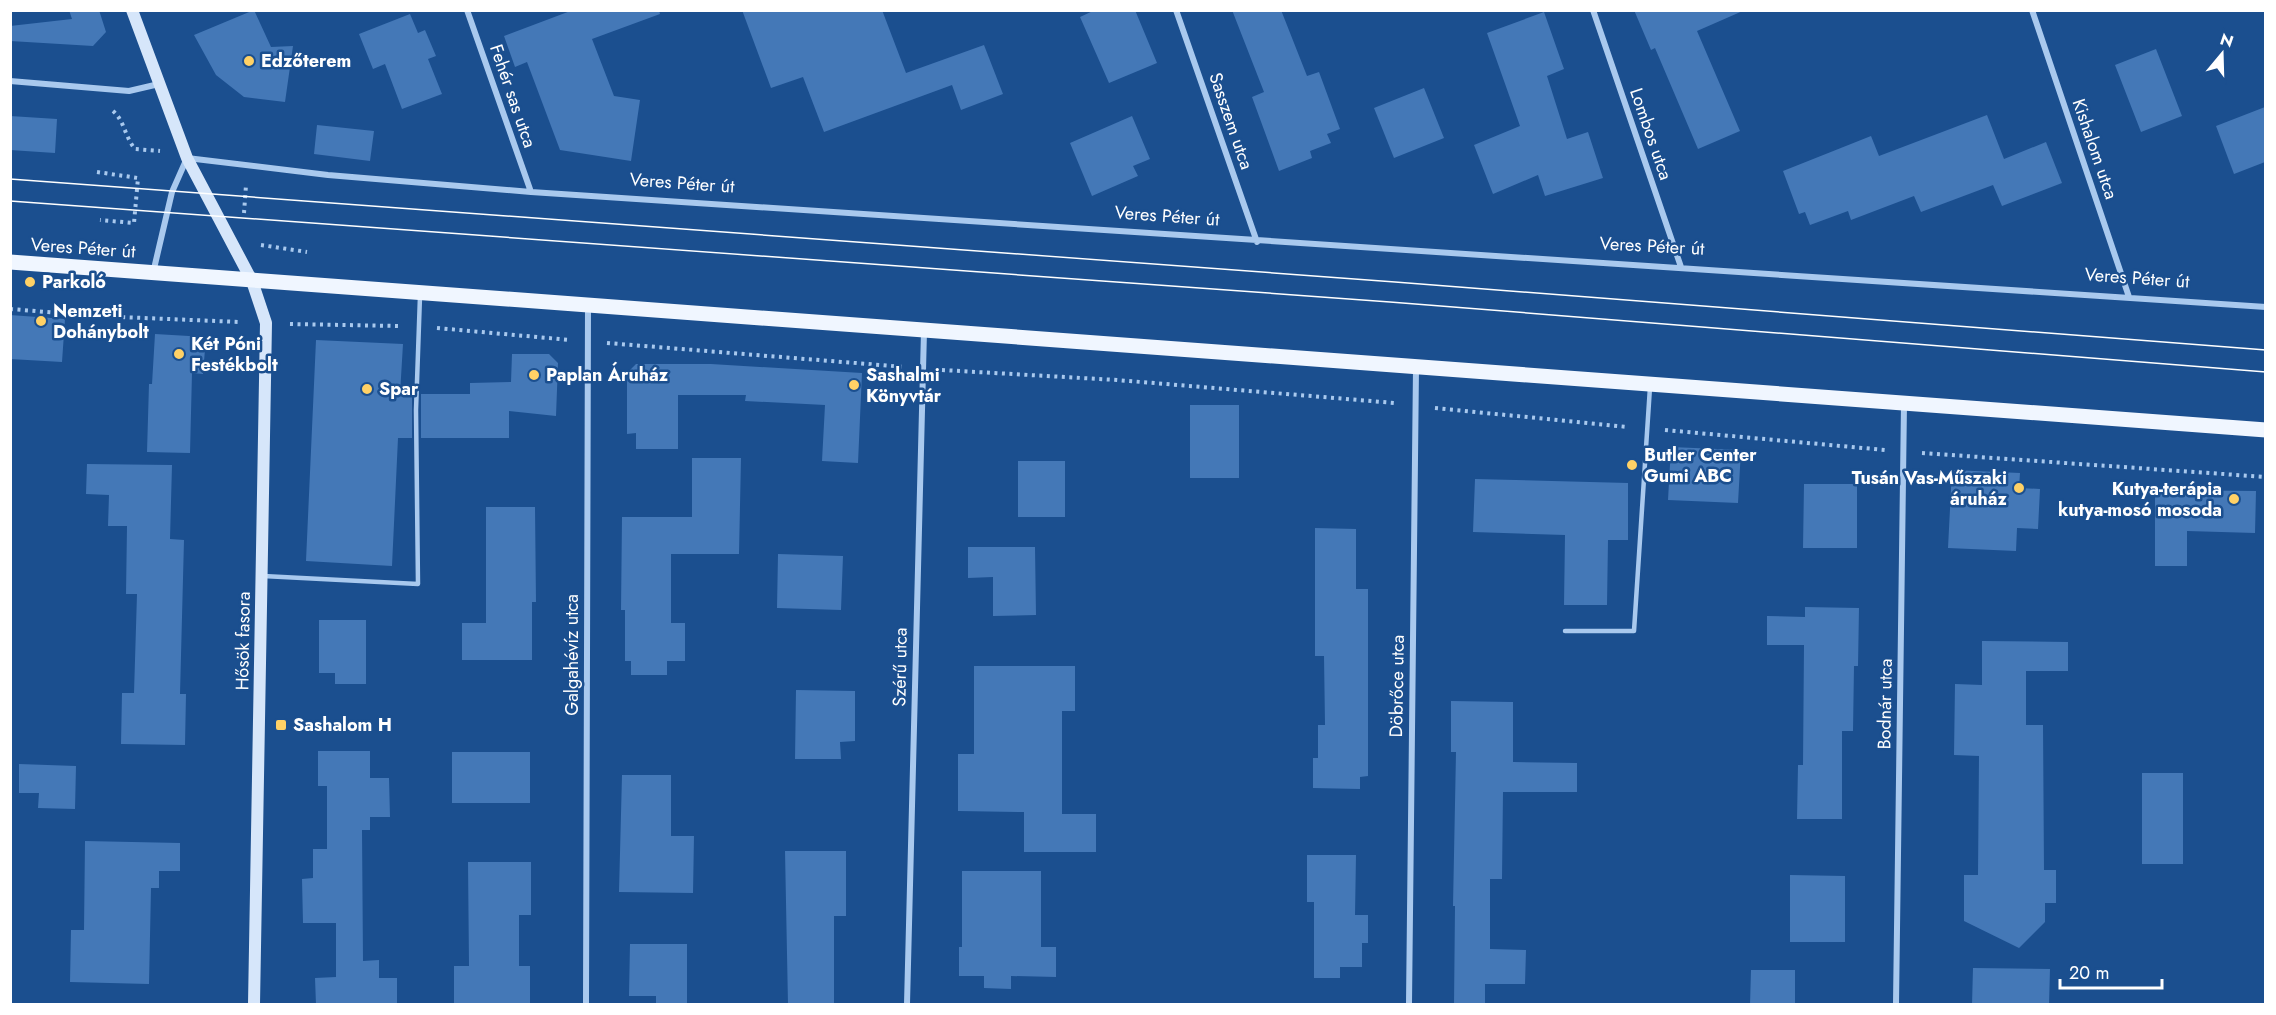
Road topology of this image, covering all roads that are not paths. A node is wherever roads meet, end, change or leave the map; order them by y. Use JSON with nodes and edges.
{"nodes":[{"id":1,"x":132,"y":10,"type":"edge"},
{"id":2,"x":467,"y":10,"type":"edge"},
{"id":3,"x":1176,"y":10,"type":"edge"},
{"id":4,"x":1593,"y":10,"type":"edge"},
{"id":5,"x":2032,"y":10,"type":"edge"},
{"id":6,"x":10,"y":81,"type":"edge"},
{"id":7,"x":159,"y":84,"type":"junction"},
{"id":8,"x":187,"y":158,"type":"junction"},
{"id":9,"x":531,"y":192,"type":"junction"},
{"id":10,"x":1257,"y":242,"type":"junction"},
{"id":11,"x":10,"y":262,"type":"edge"},
{"id":12,"x":1681,"y":267,"type":"junction"},
{"id":13,"x":153,"y":273,"type":"junction"},
{"id":14,"x":252,"y":281,"type":"junction"},
{"id":15,"x":420,"y":293,"type":"junction"},
{"id":16,"x":2129,"y":297,"type":"junction"},
{"id":17,"x":588,"y":305,"type":"junction"},
{"id":18,"x":2265,"y":307,"type":"edge"},
{"id":19,"x":924,"y":330,"type":"junction"},
{"id":20,"x":1416,"y":367,"type":"junction"},
{"id":21,"x":1650,"y":385,"type":"junction"},
{"id":22,"x":1904,"y":404,"type":"junction"},
{"id":23,"x":2265,"y":430,"type":"edge"},
{"id":24,"x":262,"y":576,"type":"junction"},
{"id":25,"x":1565,"y":631,"type":"dead end"},
{"id":26,"x":254,"y":1005,"type":"edge"},
{"id":27,"x":586,"y":1005,"type":"edge"},
{"id":28,"x":907,"y":1005,"type":"edge"},
{"id":29,"x":1408,"y":1005,"type":"edge"},
{"id":30,"x":1896,"y":1005,"type":"edge"}],
"edges":[{"from":1,"to":7,"type":"street","name":"Hősök fasora"},
{"from":2,"to":9,"type":"street","name":"Fehér sas utca"},
{"from":3,"to":10,"type":"street","name":"Sasszem utca"},
{"from":4,"to":12,"type":"street","name":"Lombos utca"},
{"from":5,"to":16,"type":"street","name":"Kishalom utca"},
{"from":6,"to":7,"type":"street"},
{"from":7,"to":8,"type":"street","name":"Hősök fasora"},
{"from":8,"to":9,"type":"street","name":"Veres Péter út"},
{"from":8,"to":13,"type":"street","name":"Veres Péter út"},
{"from":8,"to":14,"type":"street","name":"Hősök fasora"},
{"from":9,"to":10,"type":"street","name":"Veres Péter út"},
{"from":10,"to":12,"type":"street","name":"Veres Péter út"},
{"from":11,"to":13,"type":"main road","name":"Veres Péter út"},
{"from":12,"to":16,"type":"street","name":"Veres Péter út"},
{"from":13,"to":14,"type":"main road","name":"Veres Péter út"},
{"from":14,"to":15,"type":"main road","name":"Veres Péter út"},
{"from":14,"to":24,"type":"street","name":"Hősök fasora"},
{"from":15,"to":17,"type":"main road","name":"Veres Péter út"},
{"from":15,"to":24,"type":"lane"},
{"from":16,"to":18,"type":"street","name":"Veres Péter út"},
{"from":17,"to":19,"type":"main road","name":"Veres Péter út"},
{"from":17,"to":27,"type":"street","name":"Galgahévíz utca"},
{"from":19,"to":20,"type":"main road","name":"Veres Péter út"},
{"from":19,"to":28,"type":"street","name":"Szérű utca"},
{"from":20,"to":21,"type":"main road","name":"Veres Péter út"},
{"from":20,"to":29,"type":"street","name":"Döbrőce utca"},
{"from":21,"to":22,"type":"main road","name":"Veres Péter út"},
{"from":21,"to":25,"type":"lane"},
{"from":22,"to":23,"type":"main road","name":"Veres Péter út"},
{"from":22,"to":30,"type":"street","name":"Bodnár utca"},
{"from":24,"to":26,"type":"street","name":"Hősök fasora"}]}
